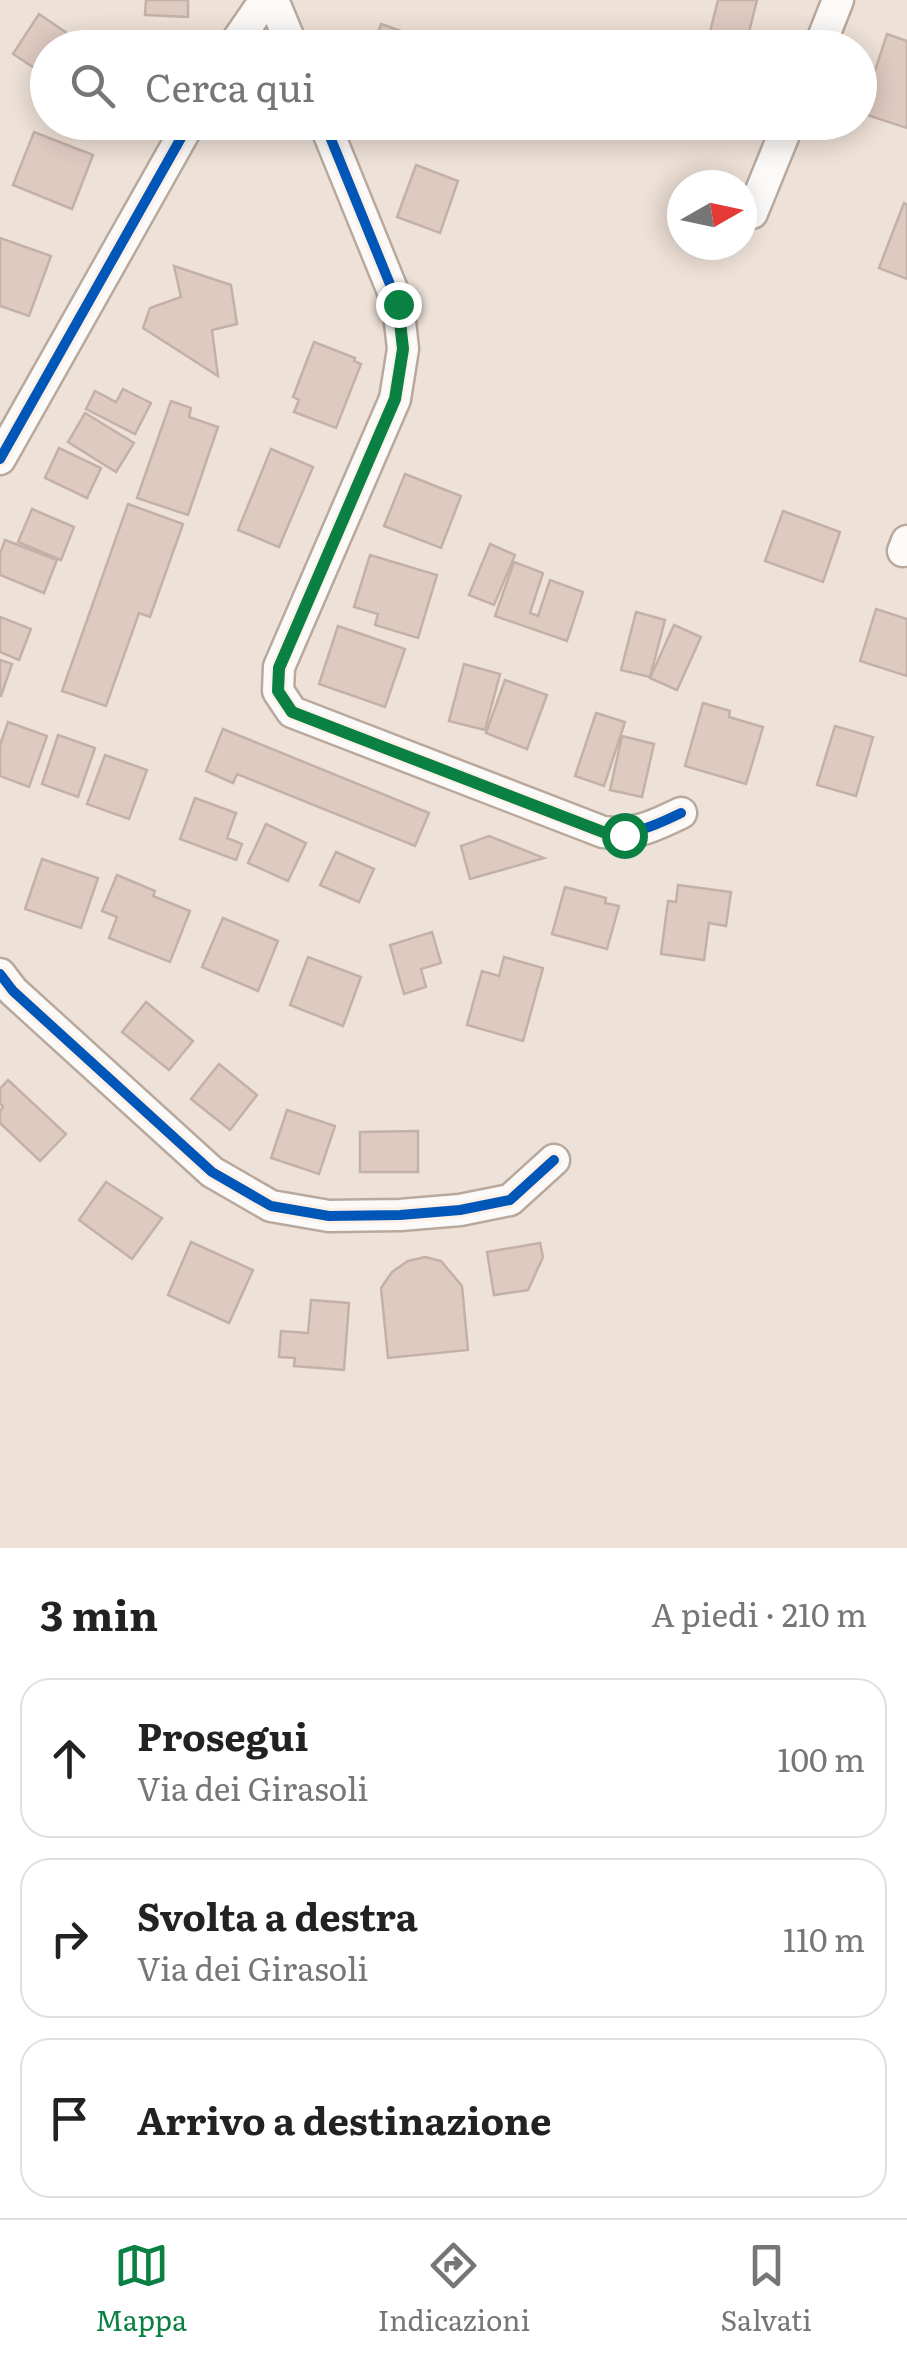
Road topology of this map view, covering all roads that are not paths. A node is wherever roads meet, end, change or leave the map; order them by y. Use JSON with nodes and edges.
{"nodes":[{"id":1,"x":265,"y":0,"type":"edge"},
{"id":2,"x":273,"y":0,"type":"edge"},
{"id":3,"x":838,"y":0,"type":"edge"},
{"id":4,"x":244,"y":30,"type":"edge"},
{"id":5,"x":286,"y":30,"type":"edge"},
{"id":6,"x":826,"y":30,"type":"edge"},
{"id":7,"x":180,"y":140,"type":"edge"},
{"id":8,"x":331,"y":140,"type":"edge"},
{"id":9,"x":781,"y":140,"type":"edge"},
{"id":10,"x":757,"y":200,"type":"edge"},
{"id":11,"x":0,"y":459,"type":"edge"},
{"id":12,"x":682,"y":813,"type":"dead end"},
{"id":13,"x":0,"y":974,"type":"edge"},
{"id":14,"x":554,"y":1160,"type":"dead end"}],
"edges":[{"from":1,"to":4,"type":"street"},
{"from":2,"to":5,"type":"street"},
{"from":3,"to":6,"type":"street"},
{"from":7,"to":11,"type":"street"},
{"from":8,"to":12,"type":"street"},
{"from":9,"to":10,"type":"street"},
{"from":13,"to":14,"type":"street"}]}
